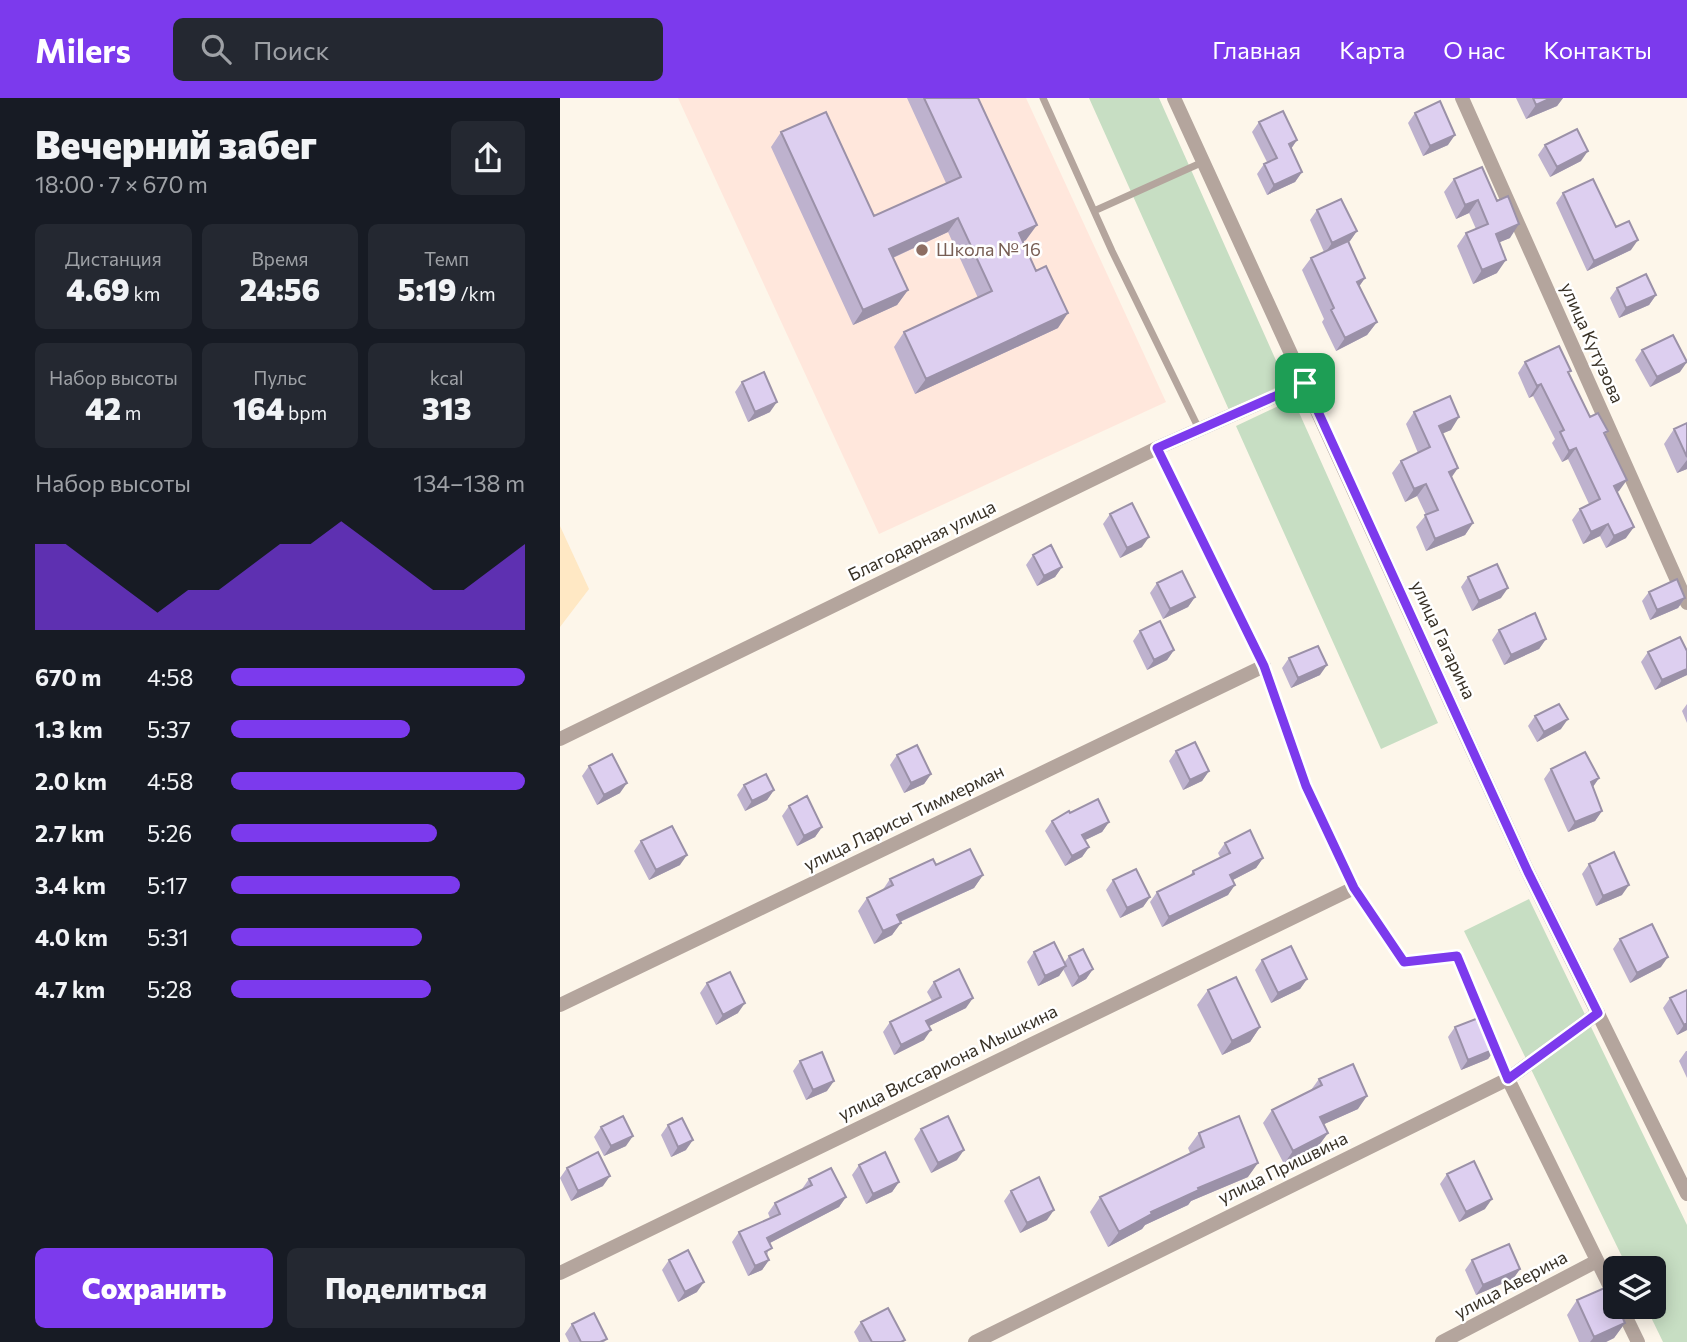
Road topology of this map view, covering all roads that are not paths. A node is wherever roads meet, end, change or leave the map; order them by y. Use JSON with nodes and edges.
{"nodes":[{"id":1,"x":1043,"y":98,"type":"edge"},
{"id":2,"x":1174,"y":98,"type":"edge"},
{"id":3,"x":1462,"y":98,"type":"edge"},
{"id":4,"x":1203,"y":162,"type":"junction"},
{"id":5,"x":1094,"y":211,"type":"junction"},
{"id":6,"x":1305,"y":383,"type":"junction"},
{"id":7,"x":1199,"y":429,"type":"junction"},
{"id":8,"x":1157,"y":448,"type":"junction"},
{"id":9,"x":1687,"y":603,"type":"edge"},
{"id":10,"x":1264,"y":666,"type":"junction"},
{"id":11,"x":560,"y":739,"type":"edge"},
{"id":12,"x":1354,"y":888,"type":"junction"},
{"id":13,"x":560,"y":1005,"type":"edge"},
{"id":14,"x":1598,"y":1013,"type":"junction"},
{"id":15,"x":1508,"y":1079,"type":"junction"},
{"id":16,"x":1687,"y":1194,"type":"edge"},
{"id":17,"x":1597,"y":1261,"type":"junction"},
{"id":18,"x":560,"y":1273,"type":"edge"},
{"id":19,"x":1603,"y":1273,"type":"edge"},
{"id":20,"x":1626,"y":1319,"type":"edge"},
{"id":21,"x":975,"y":1342,"type":"edge"},
{"id":22,"x":1443,"y":1342,"type":"edge"},
{"id":23,"x":1638,"y":1342,"type":"edge"}],
"edges":[{"from":1,"to":5,"type":"lane"},
{"from":2,"to":4,"type":"street","name":"улица Гагарина"},
{"from":3,"to":9,"type":"street","name":"улица Кутузова"},
{"from":4,"to":5,"type":"lane"},
{"from":4,"to":6,"type":"street","name":"улица Гагарина"},
{"from":5,"to":7,"type":"lane"},
{"from":6,"to":7,"type":"street","name":"Благодарная улица"},
{"from":6,"to":14,"type":"street","name":"улица Гагарина"},
{"from":7,"to":8,"type":"street","name":"Благодарная улица"},
{"from":8,"to":10,"type":"lane"},
{"from":8,"to":11,"type":"street","name":"Благодарная улица"},
{"from":10,"to":12,"type":"lane"},
{"from":10,"to":13,"type":"street","name":"улица Ларисы Тиммерман"},
{"from":12,"to":15,"type":"lane"},
{"from":12,"to":18,"type":"street","name":"улица Виссариона Мышкина"},
{"from":14,"to":15,"type":"street","name":"улица Пришвина"},
{"from":14,"to":16,"type":"street","name":"улица Гагарина"},
{"from":15,"to":17,"type":"street"},
{"from":15,"to":21,"type":"street","name":"улица Пришвина"},
{"from":17,"to":19,"type":"street"},
{"from":17,"to":22,"type":"street","name":"улица Аверина"},
{"from":20,"to":23,"type":"street"}]}
